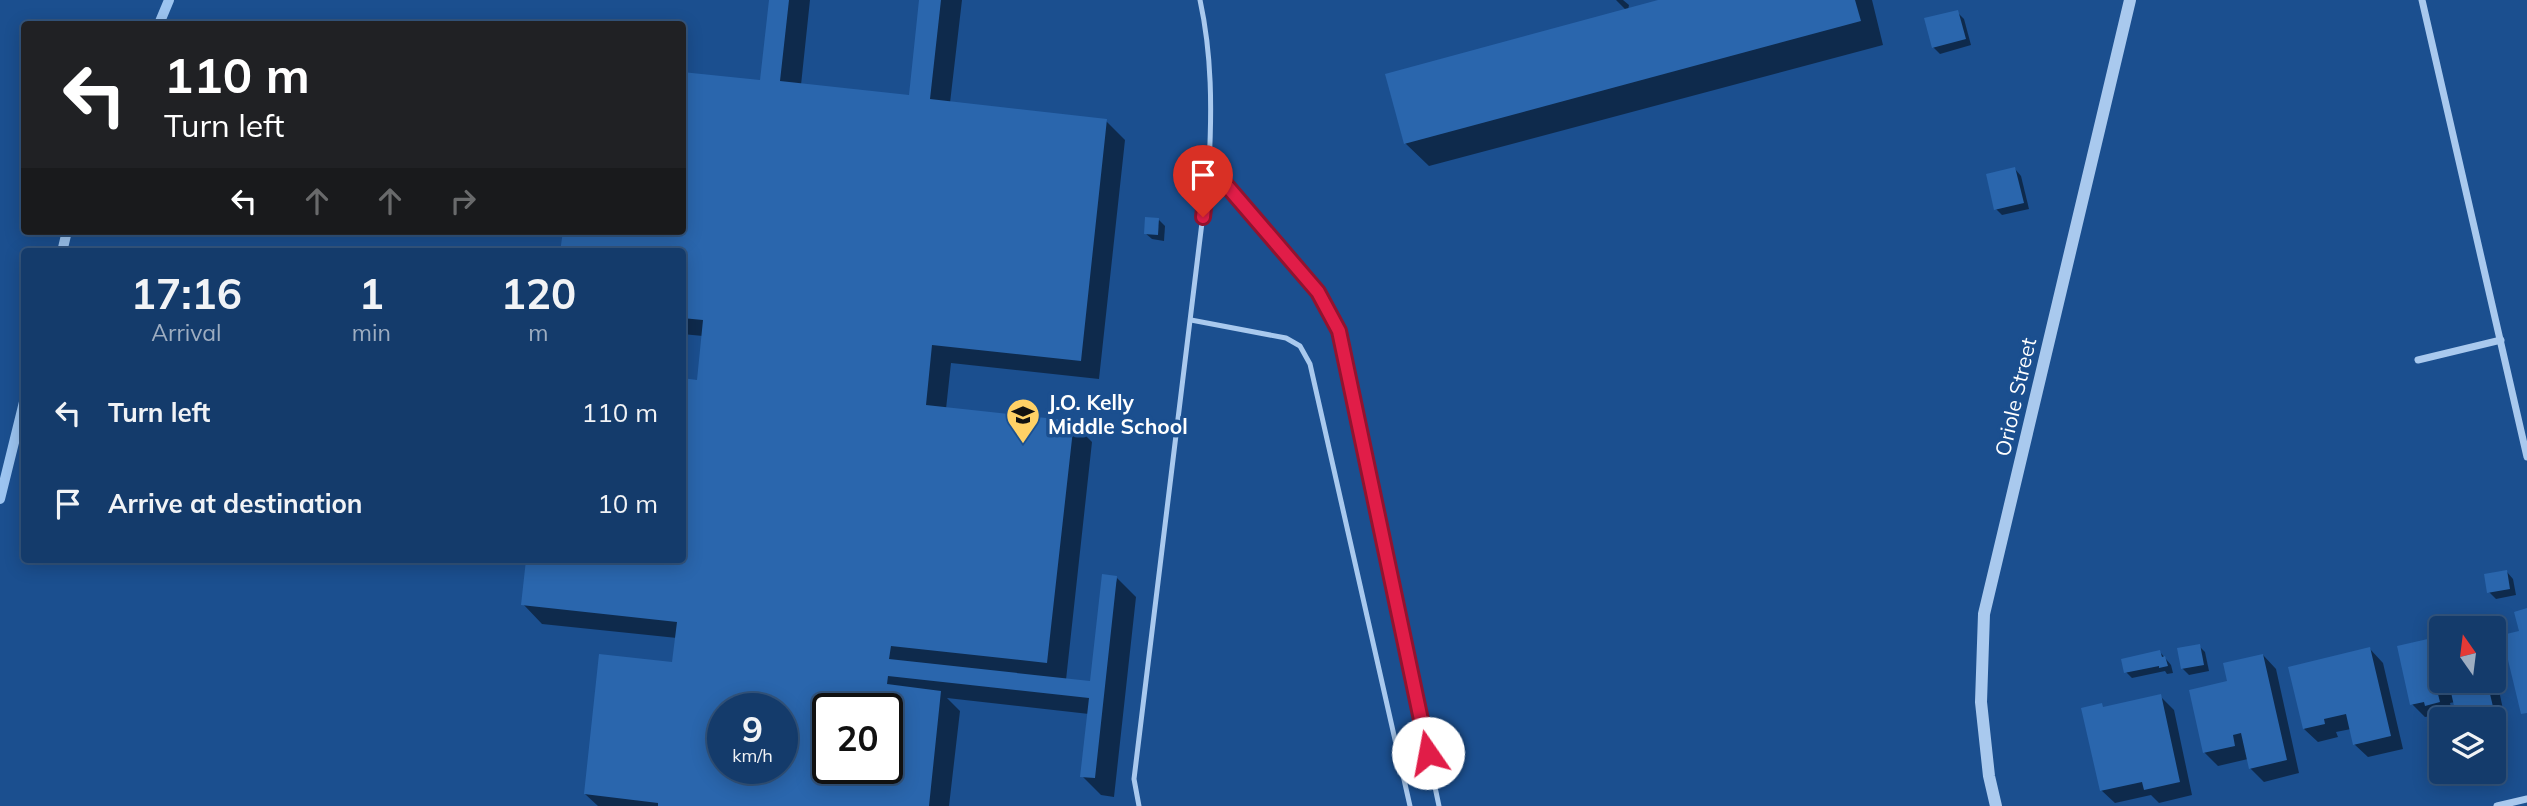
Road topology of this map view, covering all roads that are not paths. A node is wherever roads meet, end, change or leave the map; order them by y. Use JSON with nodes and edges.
{"nodes":[{"id":1,"x":1200,"y":0,"type":"edge"},
{"id":2,"x":2130,"y":0,"type":"edge"},
{"id":3,"x":2422,"y":0,"type":"edge"},
{"id":4,"x":1209,"y":165,"type":"junction"},
{"id":5,"x":1191,"y":320,"type":"junction"},
{"id":6,"x":2501,"y":340,"type":"junction"},
{"id":7,"x":2418,"y":360,"type":"dead end"},
{"id":8,"x":2527,"y":457,"type":"edge"},
{"id":9,"x":2527,"y":799,"type":"edge"},
{"id":10,"x":1139,"y":806,"type":"edge"},
{"id":11,"x":1410,"y":806,"type":"edge"},
{"id":12,"x":1439,"y":806,"type":"edge"},
{"id":13,"x":1996,"y":806,"type":"edge"},
{"id":14,"x":2497,"y":806,"type":"edge"}],
"edges":[{"from":1,"to":4,"type":"lane"},
{"from":2,"to":13,"type":"street","name":"Oriole Street"},
{"from":3,"to":6,"type":"street"},
{"from":4,"to":5,"type":"lane"},
{"from":4,"to":12,"type":"lane"},
{"from":5,"to":10,"type":"lane"},
{"from":5,"to":11,"type":"lane"},
{"from":6,"to":7,"type":"street"},
{"from":6,"to":8,"type":"street"},
{"from":9,"to":14,"type":"street"}]}
